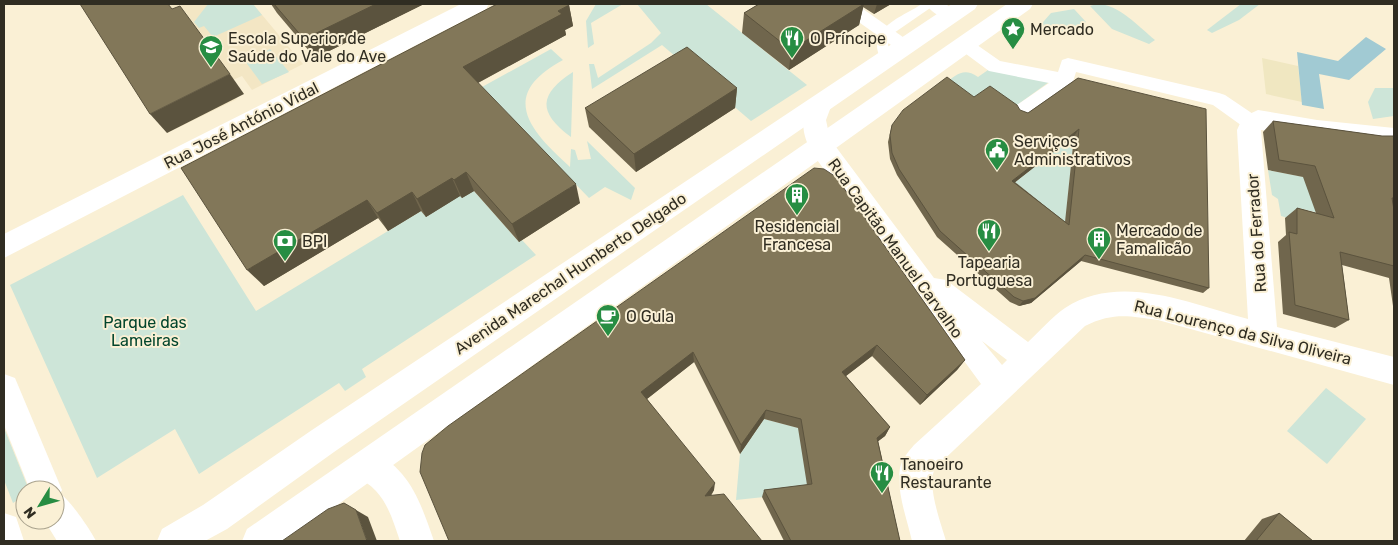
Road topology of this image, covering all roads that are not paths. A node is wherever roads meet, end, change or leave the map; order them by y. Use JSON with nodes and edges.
{"nodes":[{"id":1,"x":478,"y":4,"type":"edge"},
{"id":2,"x":845,"y":4,"type":"edge"},
{"id":3,"x":930,"y":4,"type":"edge"},
{"id":4,"x":1022,"y":4,"type":"edge"},
{"id":5,"x":951,"y":7,"type":"edge"},
{"id":6,"x":964,"y":44,"type":"junction"},
{"id":7,"x":892,"y":46,"type":"junction"},
{"id":8,"x":1066,"y":80,"type":"junction"},
{"id":9,"x":820,"y":104,"type":"junction"},
{"id":10,"x":1024,"y":110,"type":"edge"},
{"id":11,"x":1250,"y":126,"type":"junction"},
{"id":12,"x":1394,"y":137,"type":"edge"},
{"id":13,"x":821,"y":146,"type":"junction"},
{"id":14,"x":4,"y":247,"type":"edge"},
{"id":15,"x":921,"y":278,"type":"junction"},
{"id":16,"x":1263,"y":336,"type":"junction"},
{"id":17,"x":1028,"y":359,"type":"junction"},
{"id":18,"x":1394,"y":371,"type":"edge"},
{"id":19,"x":1000,"y":385,"type":"junction"},
{"id":20,"x":4,"y":388,"type":"edge"},
{"id":21,"x":367,"y":465,"type":"junction"},
{"id":22,"x":42,"y":480,"type":"edge"},
{"id":23,"x":65,"y":526,"type":"edge"},
{"id":24,"x":4,"y":529,"type":"edge"},
{"id":25,"x":7,"y":541,"type":"edge"},
{"id":26,"x":78,"y":541,"type":"edge"},
{"id":27,"x":174,"y":541,"type":"edge"},
{"id":28,"x":259,"y":541,"type":"edge"},
{"id":29,"x":417,"y":541,"type":"edge"},
{"id":30,"x":929,"y":541,"type":"edge"}],
"edges":[{"from":1,"to":14,"type":"street","name":"Rua José António Vidal"},
{"from":2,"to":7,"type":"street"},
{"from":3,"to":7,"type":"lane"},
{"from":4,"to":6,"type":"street"},
{"from":5,"to":7,"type":"street","name":"Avenida Marechal Humberto Delgado"},
{"from":6,"to":8,"type":"street"},
{"from":6,"to":13,"type":"street"},
{"from":7,"to":9,"type":"street","name":"Avenida Marechal Humberto Delgado"},
{"from":8,"to":10,"type":"street"},
{"from":8,"to":11,"type":"street"},
{"from":9,"to":13,"type":"street","name":"Rua Capitão Manuel Carvalho"},
{"from":9,"to":27,"type":"street","name":"Avenida Marechal Humberto Delgado"},
{"from":11,"to":12,"type":"street"},
{"from":11,"to":16,"type":"street","name":"Rua do Ferrador"},
{"from":13,"to":15,"type":"street","name":"Rua Capitão Manuel Carvalho"},
{"from":13,"to":21,"type":"street"},
{"from":15,"to":17,"type":"street"},
{"from":15,"to":19,"type":"street","name":"Rua Capitão Manuel Carvalho"},
{"from":16,"to":17,"type":"street","name":"Rua Lourenço da Silva Oliveira"},
{"from":16,"to":18,"type":"street","name":"Rua Lourenço da Silva Oliveira"},
{"from":17,"to":19,"type":"street","name":"Rua Lourenço da Silva Oliveira"},
{"from":19,"to":30,"type":"street","name":"Rua Lourenço da Silva Oliveira"},
{"from":20,"to":22,"type":"street"},
{"from":21,"to":28,"type":"street"},
{"from":21,"to":29,"type":"street"},
{"from":23,"to":26,"type":"street"},
{"from":24,"to":25,"type":"street"}]}
